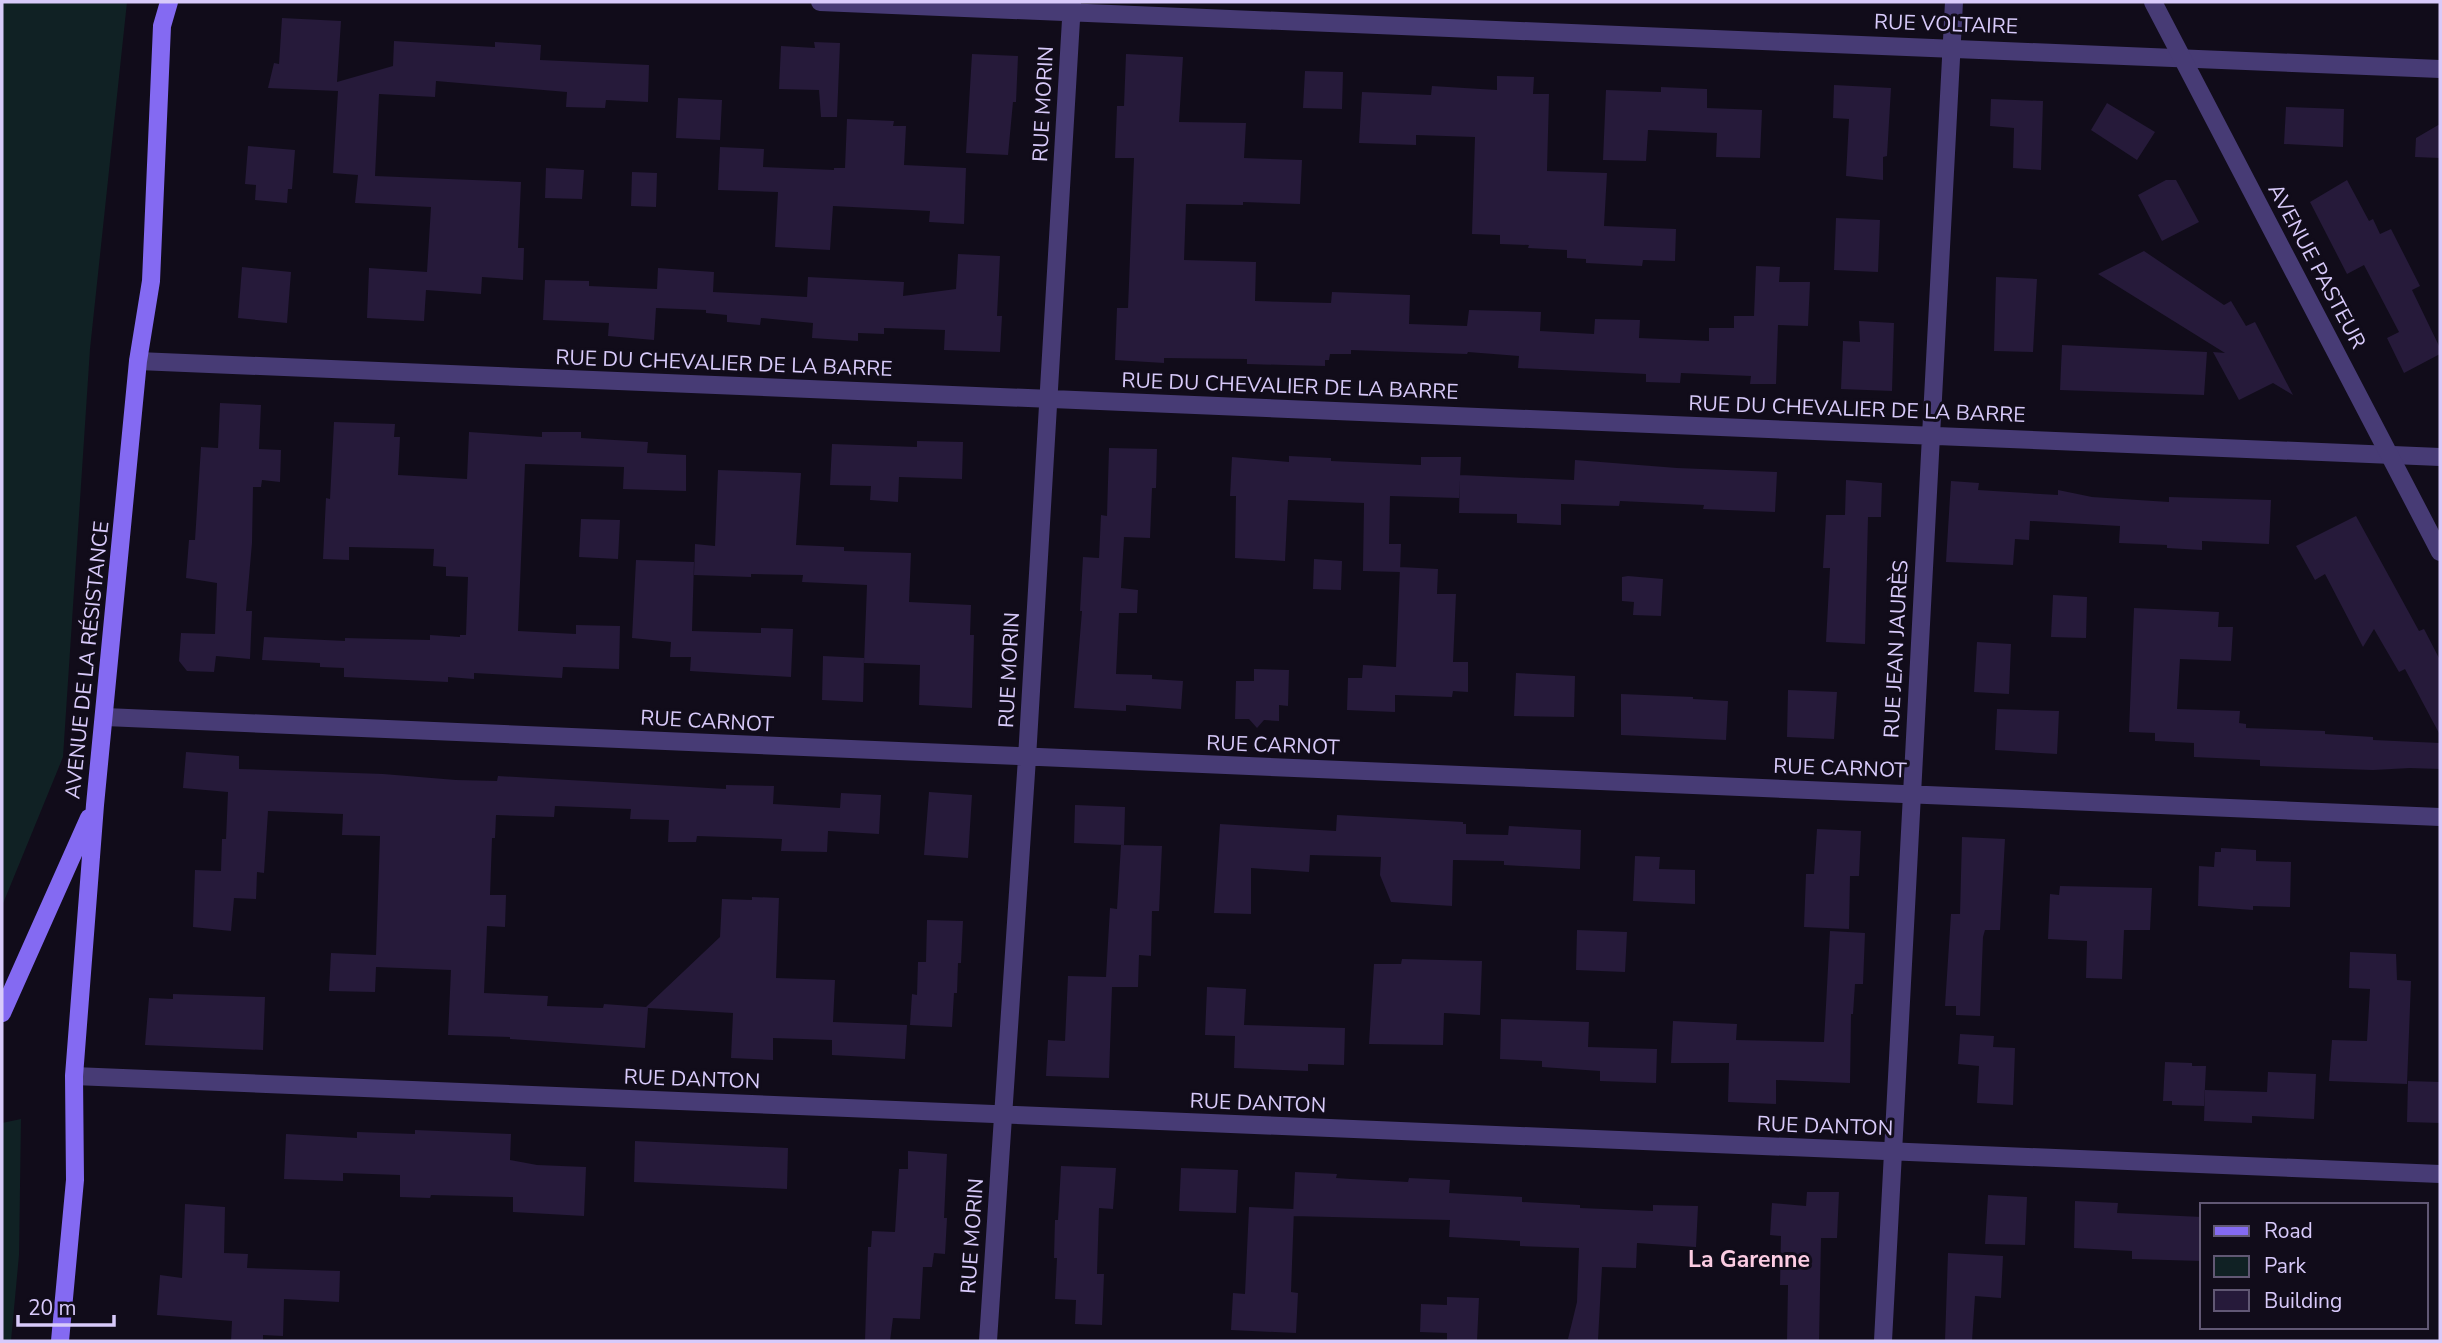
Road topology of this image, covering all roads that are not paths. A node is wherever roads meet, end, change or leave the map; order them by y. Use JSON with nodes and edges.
{"nodes":[{"id":1,"x":169,"y":2,"type":"edge"},
{"id":2,"x":820,"y":2,"type":"edge"},
{"id":3,"x":1954,"y":2,"type":"edge"},
{"id":4,"x":2153,"y":2,"type":"edge"},
{"id":5,"x":1072,"y":8,"type":"edge"},
{"id":6,"x":1951,"y":47,"type":"junction"},
{"id":7,"x":2183,"y":58,"type":"junction"},
{"id":8,"x":2440,"y":69,"type":"edge"},
{"id":9,"x":138,"y":360,"type":"junction"},
{"id":10,"x":1048,"y":399,"type":"junction"},
{"id":11,"x":1932,"y":435,"type":"junction"},
{"id":12,"x":2391,"y":456,"type":"junction"},
{"id":13,"x":2440,"y":457,"type":"edge"},
{"id":14,"x":2440,"y":552,"type":"edge"},
{"id":15,"x":105,"y":718,"type":"junction"},
{"id":16,"x":1027,"y":758,"type":"junction"},
{"id":17,"x":1911,"y":793,"type":"junction"},
{"id":18,"x":95,"y":805,"type":"junction"},
{"id":19,"x":2440,"y":817,"type":"edge"},
{"id":20,"x":2,"y":1013,"type":"edge"},
{"id":21,"x":74,"y":1076,"type":"junction"},
{"id":22,"x":1003,"y":1115,"type":"junction"},
{"id":23,"x":1893,"y":1152,"type":"junction"},
{"id":24,"x":2440,"y":1174,"type":"edge"},
{"id":25,"x":61,"y":1333,"type":"edge"},
{"id":26,"x":988,"y":1341,"type":"edge"},
{"id":27,"x":1882,"y":1341,"type":"edge"}],
"edges":[{"from":1,"to":9,"type":"main road","name":"AVENUE DE LA RÉSISTANCE"},
{"from":2,"to":5,"type":"street","name":"RUE VOLTAIRE"},
{"from":3,"to":6,"type":"street","name":"RUE JEAN JAURÈS"},
{"from":4,"to":7,"type":"street","name":"AVENUE PASTEUR"},
{"from":5,"to":6,"type":"street","name":"RUE VOLTAIRE"},
{"from":5,"to":10,"type":"street","name":"RUE MORIN"},
{"from":6,"to":7,"type":"street","name":"RUE VOLTAIRE"},
{"from":6,"to":11,"type":"street","name":"RUE JEAN JAURÈS"},
{"from":7,"to":8,"type":"street","name":"RUE VOLTAIRE"},
{"from":7,"to":12,"type":"street","name":"AVENUE PASTEUR"},
{"from":9,"to":10,"type":"street","name":"RUE DU CHEVALIER DE LA BARRE"},
{"from":9,"to":15,"type":"main road","name":"AVENUE DE LA RÉSISTANCE"},
{"from":10,"to":11,"type":"street","name":"RUE DU CHEVALIER DE LA BARRE"},
{"from":10,"to":16,"type":"street","name":"RUE MORIN"},
{"from":11,"to":12,"type":"street","name":"RUE DU CHEVALIER DE LA BARRE"},
{"from":11,"to":17,"type":"street","name":"RUE JEAN JAURÈS"},
{"from":12,"to":13,"type":"street","name":"RUE DU CHEVALIER DE LA BARRE"},
{"from":12,"to":14,"type":"street","name":"AVENUE PASTEUR"},
{"from":15,"to":16,"type":"street","name":"RUE CARNOT"},
{"from":15,"to":18,"type":"main road","name":"AVENUE DE LA RÉSISTANCE"},
{"from":16,"to":17,"type":"street","name":"RUE CARNOT"},
{"from":16,"to":22,"type":"street","name":"RUE MORIN"},
{"from":17,"to":19,"type":"street","name":"RUE CARNOT"},
{"from":17,"to":23,"type":"street","name":"RUE JEAN JAURÈS"},
{"from":18,"to":20,"type":"main road"},
{"from":18,"to":21,"type":"main road","name":"AVENUE DE LA RÉSISTANCE"},
{"from":21,"to":22,"type":"street","name":"RUE DANTON"},
{"from":21,"to":25,"type":"main road","name":"AVENUE DE LA RÉSISTANCE"},
{"from":22,"to":23,"type":"street","name":"RUE DANTON"},
{"from":22,"to":26,"type":"street","name":"RUE MORIN"},
{"from":23,"to":24,"type":"street","name":"RUE DANTON"},
{"from":23,"to":27,"type":"street","name":"RUE JEAN JAURÈS"}]}
